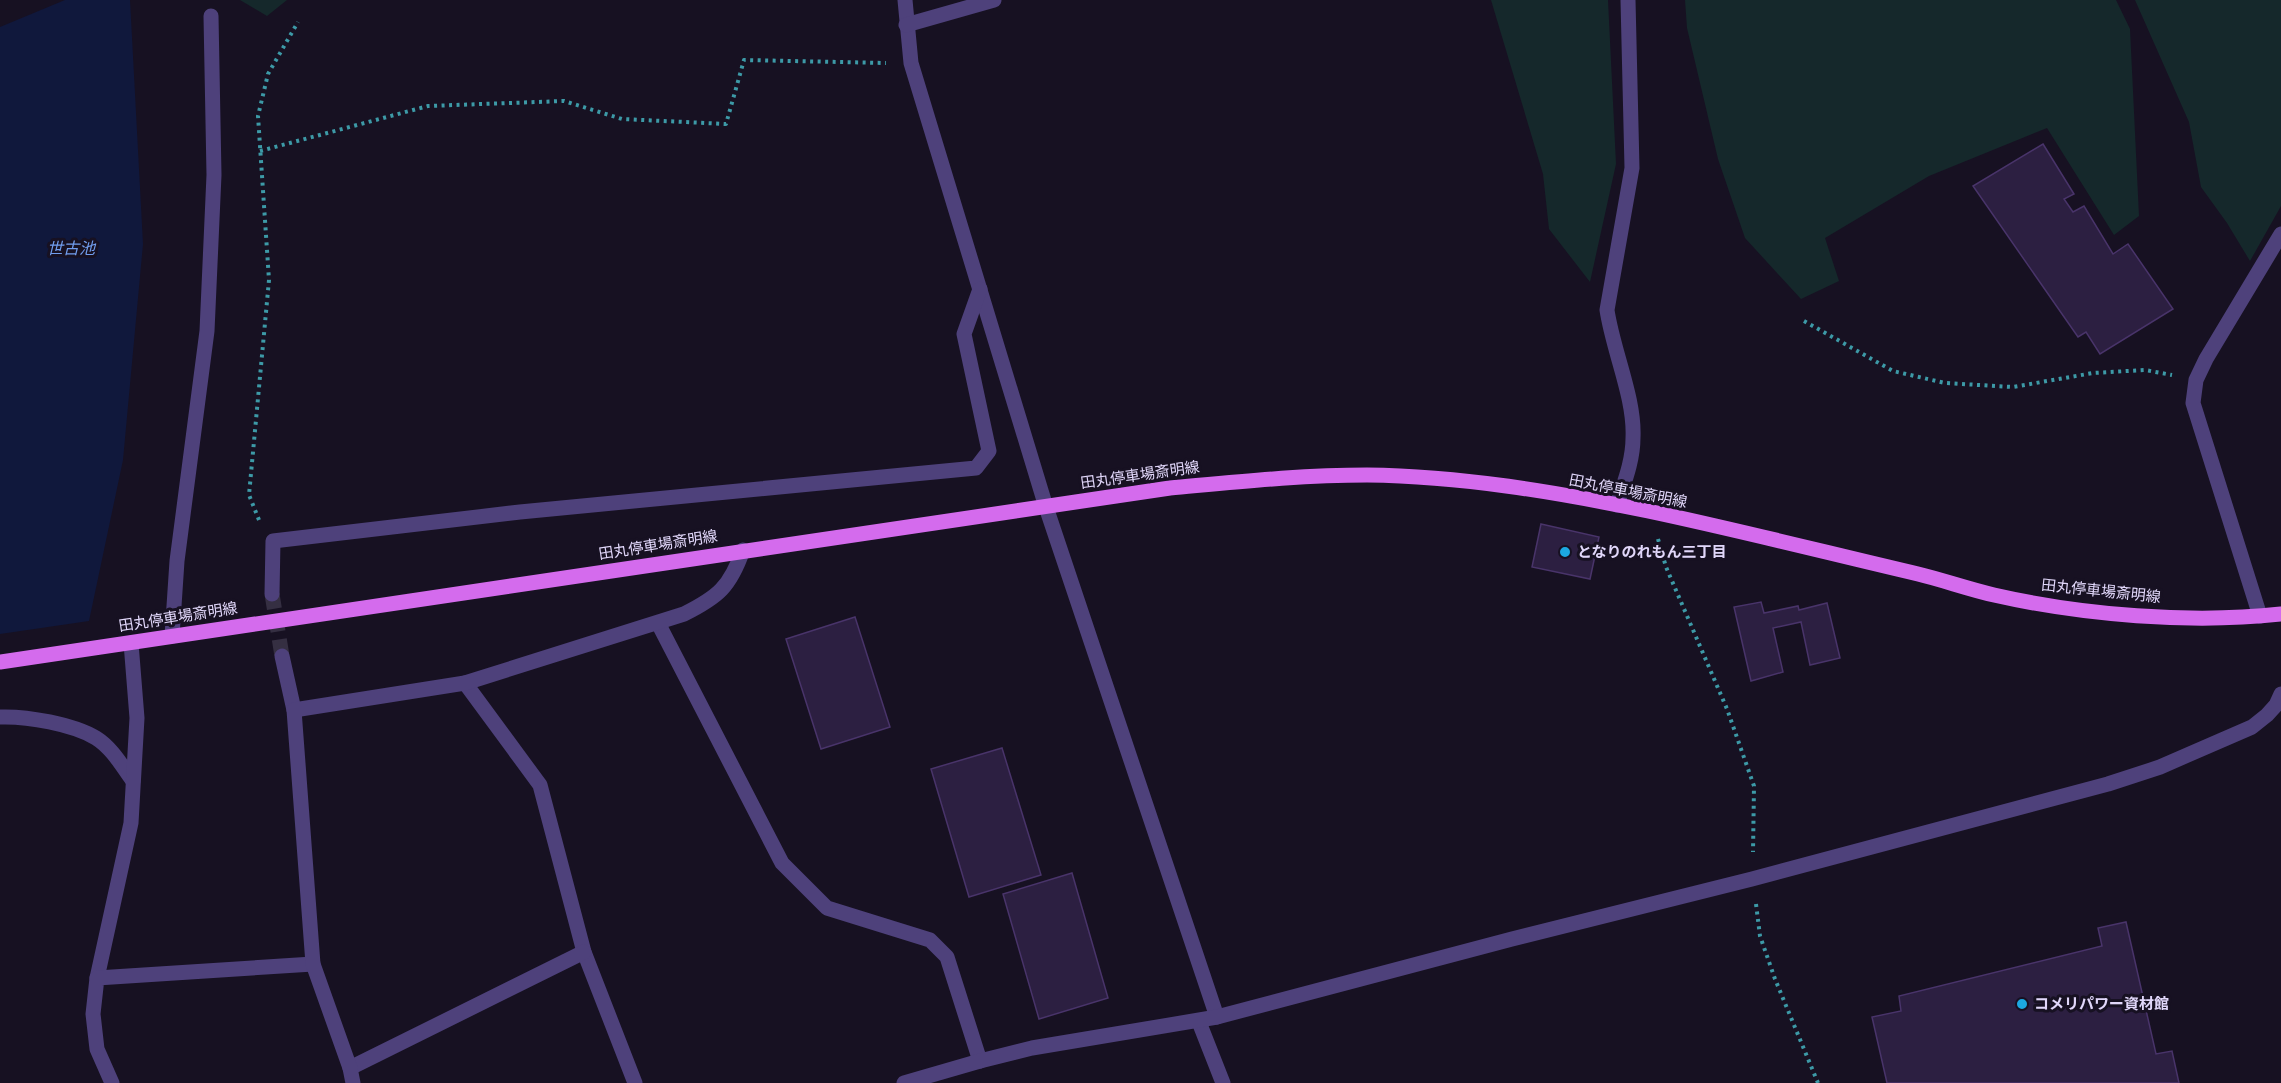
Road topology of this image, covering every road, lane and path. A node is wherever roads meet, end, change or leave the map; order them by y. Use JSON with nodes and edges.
{"nodes":[{"id":1,"x":905,"y":0,"type":"edge"},
{"id":2,"x":994,"y":0,"type":"edge"},
{"id":3,"x":1628,"y":0,"type":"edge"},
{"id":4,"x":212,"y":16,"type":"dead end"},
{"id":5,"x":298,"y":22,"type":"dead end"},
{"id":6,"x":906,"y":25,"type":"junction"},
{"id":7,"x":911,"y":63,"type":"junction"},
{"id":8,"x":260,"y":151,"type":"junction"},
{"id":9,"x":2281,"y":234,"type":"edge"},
{"id":10,"x":980,"y":289,"type":"junction"},
{"id":11,"x":1804,"y":321,"type":"dead end"},
{"id":12,"x":2196,"y":380,"type":"junction"},
{"id":13,"x":1617,"y":505,"type":"junction"},
{"id":14,"x":1046,"y":507,"type":"junction"},
{"id":15,"x":1651,"y":512,"type":"junction"},
{"id":16,"x":273,"y":541,"type":"junction"},
{"id":17,"x":742,"y":550,"type":"junction"},
{"id":18,"x":272,"y":594,"type":"tunnel mouth"},
{"id":19,"x":2281,"y":614,"type":"edge"},
{"id":20,"x":2260,"y":616,"type":"junction"},
{"id":21,"x":658,"y":623,"type":"junction"},
{"id":22,"x":172,"y":636,"type":"junction"},
{"id":23,"x":132,"y":643,"type":"junction"},
{"id":24,"x":282,"y":656,"type":"tunnel mouth"},
{"id":25,"x":0,"y":662,"type":"edge"},
{"id":26,"x":465,"y":683,"type":"junction"},
{"id":27,"x":2281,"y":694,"type":"edge"},
{"id":28,"x":294,"y":710,"type":"junction"},
{"id":29,"x":0,"y":717,"type":"edge"},
{"id":30,"x":133,"y":781,"type":"junction"},
{"id":31,"x":1752,"y":879,"type":"junction"},
{"id":32,"x":584,"y":952,"type":"junction"},
{"id":33,"x":313,"y":964,"type":"junction"},
{"id":34,"x":98,"y":978,"type":"junction"},
{"id":35,"x":1217,"y":1017,"type":"junction"},
{"id":36,"x":1199,"y":1022,"type":"junction"},
{"id":37,"x":980,"y":1061,"type":"junction"},
{"id":38,"x":351,"y":1075,"type":"edge"},
{"id":39,"x":112,"y":1083,"type":"edge"},
{"id":40,"x":635,"y":1083,"type":"edge"},
{"id":41,"x":904,"y":1083,"type":"edge"},
{"id":42,"x":1223,"y":1083,"type":"edge"},
{"id":43,"x":1818,"y":1083,"type":"edge"}],
"edges":[{"from":1,"to":6,"type":"street"},
{"from":2,"to":6,"type":"street"},
{"from":3,"to":13,"type":"street"},
{"from":4,"to":22,"type":"street"},
{"from":5,"to":8,"type":"path"},
{"from":6,"to":7,"type":"street"},
{"from":7,"to":8,"type":"path"},
{"from":7,"to":10,"type":"street"},
{"from":8,"to":16,"type":"path"},
{"from":9,"to":12,"type":"street"},
{"from":10,"to":14,"type":"street"},
{"from":10,"to":16,"type":"street"},
{"from":11,"to":12,"type":"path"},
{"from":12,"to":20,"type":"street"},
{"from":13,"to":14,"type":"main road","name":"田丸停車場斎明線"},
{"from":13,"to":15,"type":"main road","name":"田丸停車場斎明線"},
{"from":14,"to":17,"type":"main road","name":"田丸停車場斎明線"},
{"from":14,"to":35,"type":"street"},
{"from":15,"to":20,"type":"main road","name":"田丸停車場斎明線"},
{"from":15,"to":31,"type":"path"},
{"from":16,"to":18,"type":"street"},
{"from":17,"to":21,"type":"street"},
{"from":17,"to":22,"type":"main road","name":"田丸停車場斎明線"},
{"from":19,"to":20,"type":"main road","name":"田丸停車場斎明線"},
{"from":21,"to":26,"type":"street"},
{"from":21,"to":37,"type":"street"},
{"from":22,"to":23,"type":"main road","name":"田丸停車場斎明線"},
{"from":23,"to":25,"type":"main road","name":"田丸停車場斎明線"},
{"from":23,"to":30,"type":"street"},
{"from":24,"to":28,"type":"street"},
{"from":26,"to":28,"type":"street"},
{"from":26,"to":32,"type":"street"},
{"from":27,"to":31,"type":"street"},
{"from":28,"to":33,"type":"street"},
{"from":29,"to":30,"type":"street"},
{"from":30,"to":34,"type":"street"},
{"from":31,"to":35,"type":"street"},
{"from":31,"to":43,"type":"path"},
{"from":32,"to":38,"type":"street"},
{"from":32,"to":40,"type":"street"},
{"from":33,"to":34,"type":"street"},
{"from":33,"to":38,"type":"street"},
{"from":34,"to":39,"type":"street"},
{"from":35,"to":36,"type":"street"},
{"from":36,"to":37,"type":"street"},
{"from":36,"to":42,"type":"street"},
{"from":37,"to":41,"type":"street"}]}
